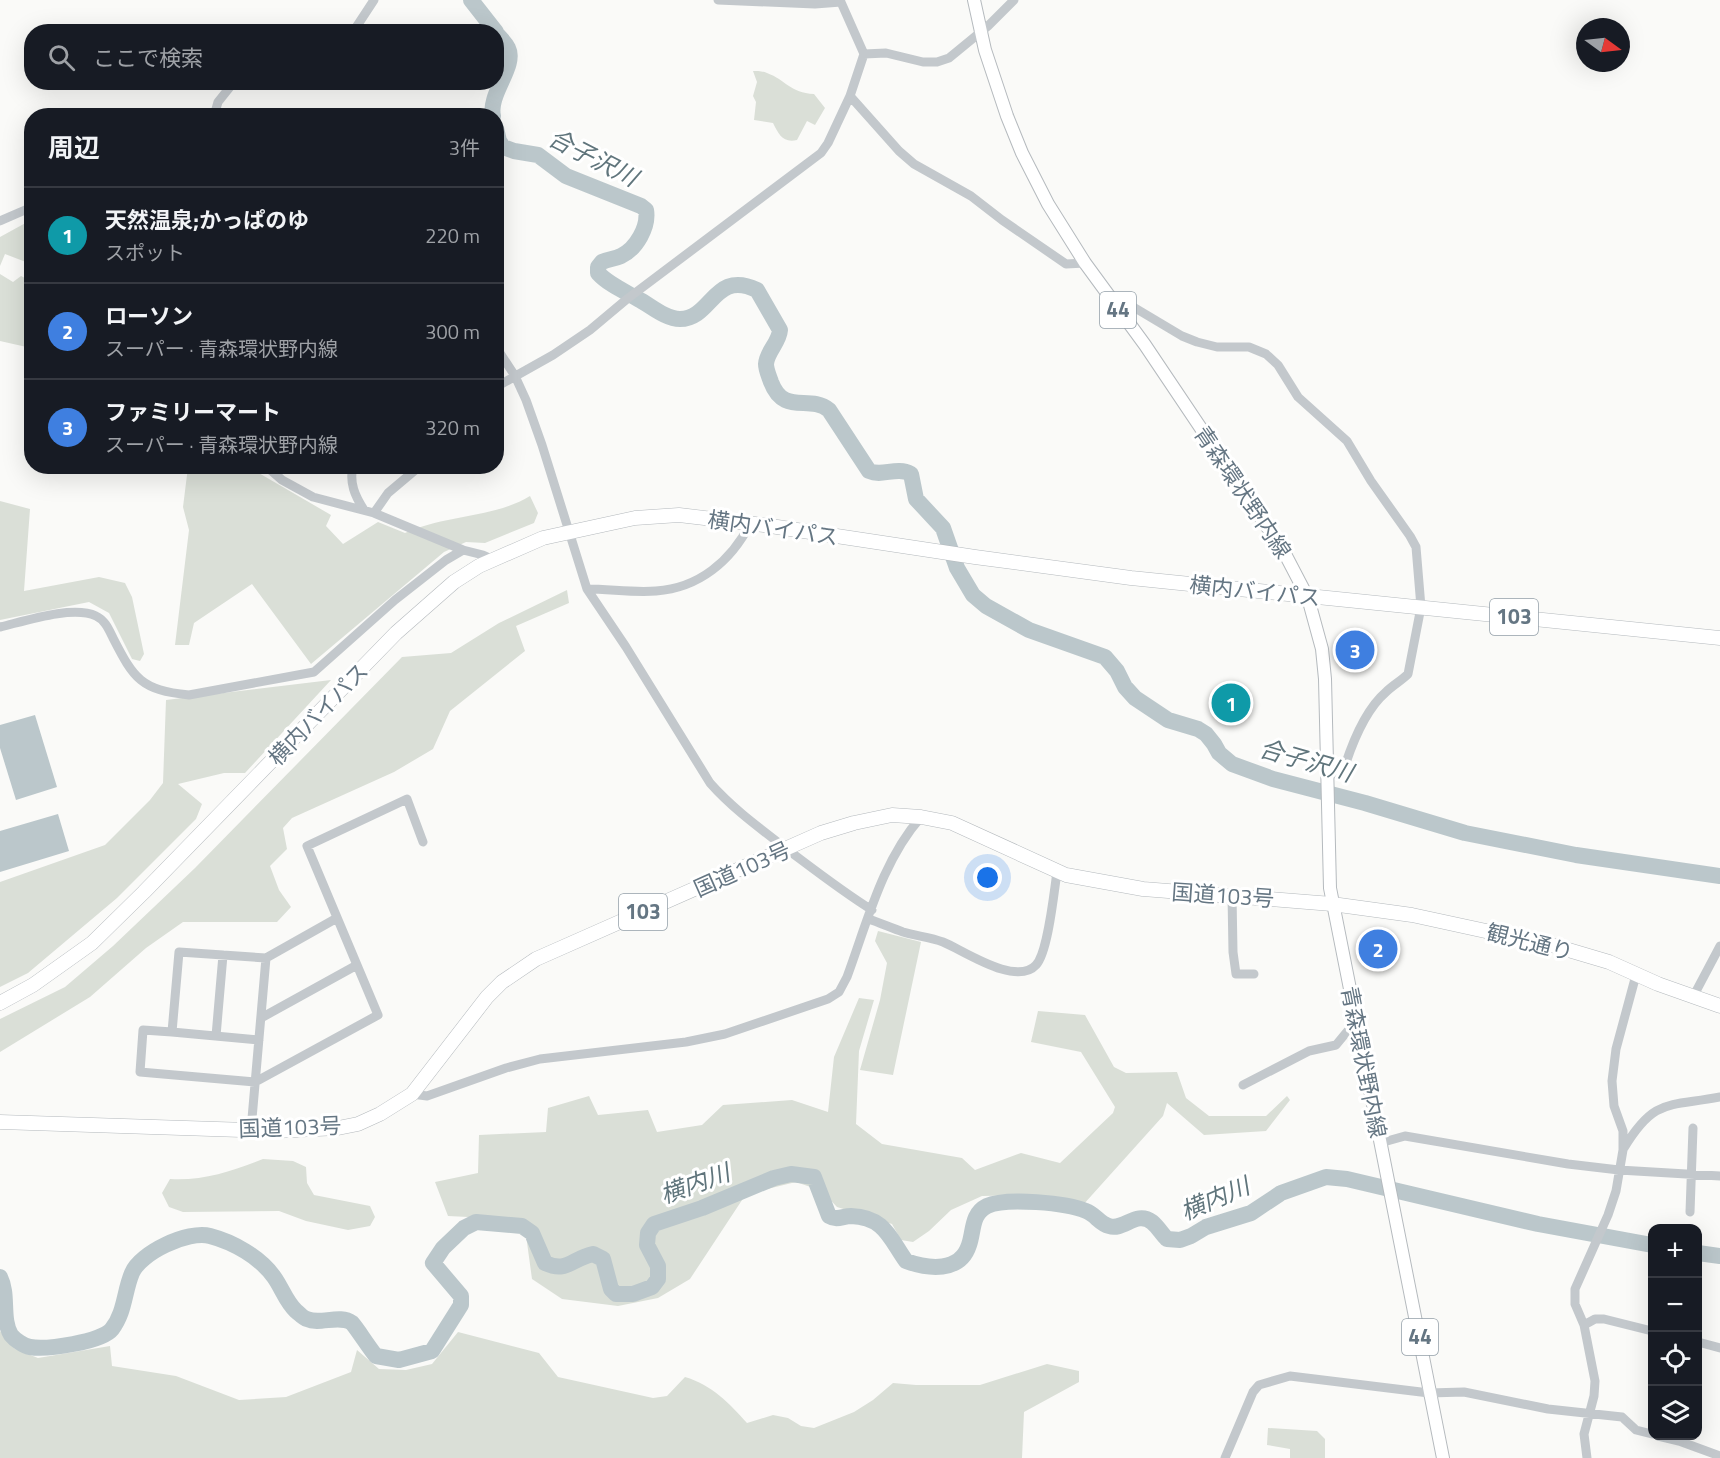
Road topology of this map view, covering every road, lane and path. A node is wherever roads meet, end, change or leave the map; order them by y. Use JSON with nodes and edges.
{"nodes":[{"id":1,"x":374,"y":0,"type":"edge"},
{"id":2,"x":718,"y":0,"type":"edge"},
{"id":3,"x":974,"y":0,"type":"edge"},
{"id":4,"x":1014,"y":0,"type":"edge"},
{"id":5,"x":840,"y":1,"type":"edge"},
{"id":6,"x":358,"y":24,"type":"edge"},
{"id":7,"x":981,"y":30,"type":"junction"},
{"id":8,"x":864,"y":54,"type":"junction"},
{"id":9,"x":228,"y":90,"type":"edge"},
{"id":10,"x":850,"y":96,"type":"junction"},
{"id":11,"x":216,"y":108,"type":"edge"},
{"id":12,"x":24,"y":210,"type":"edge"},
{"id":13,"x":0,"y":221,"type":"edge"},
{"id":14,"x":1085,"y":263,"type":"junction"},
{"id":15,"x":1115,"y":306,"type":"junction"},
{"id":16,"x":504,"y":359,"type":"edge"},
{"id":17,"x":515,"y":376,"type":"junction"},
{"id":18,"x":504,"y":382,"type":"edge"},
{"id":19,"x":275,"y":474,"type":"edge"},
{"id":20,"x":351,"y":474,"type":"edge"},
{"id":21,"x":411,"y":474,"type":"edge"},
{"id":22,"x":364,"y":510,"type":"junction"},
{"id":23,"x":374,"y":513,"type":"junction"},
{"id":24,"x":750,"y":524,"type":"junction"},
{"id":25,"x":571,"y":534,"type":"junction"},
{"id":26,"x":463,"y":550,"type":"junction"},
{"id":27,"x":494,"y":560,"type":"junction"},
{"id":28,"x":587,"y":589,"type":"junction"},
{"id":29,"x":1308,"y":597,"type":"junction"},
{"id":30,"x":1421,"y":607,"type":"junction"},
{"id":31,"x":0,"y":627,"type":"edge"},
{"id":32,"x":1720,"y":638,"type":"edge"},
{"id":33,"x":1327,"y":778,"type":"junction"},
{"id":34,"x":921,"y":817,"type":"junction"},
{"id":35,"x":423,"y":842,"type":"dead end"},
{"id":36,"x":787,"y":849,"type":"junction"},
{"id":37,"x":1057,"y":873,"type":"junction"},
{"id":38,"x":1232,"y":895,"type":"junction"},
{"id":39,"x":1332,"y":904,"type":"junction"},
{"id":40,"x":870,"y":914,"type":"junction"},
{"id":41,"x":338,"y":918,"type":"junction"},
{"id":42,"x":1720,"y":946,"type":"edge"},
{"id":43,"x":223,"y":955,"type":"junction"},
{"id":44,"x":266,"y":958,"type":"junction"},
{"id":45,"x":357,"y":965,"type":"junction"},
{"id":46,"x":1254,"y":974,"type":"dead end"},
{"id":47,"x":1636,"y":975,"type":"junction"},
{"id":48,"x":1693,"y":997,"type":"junction"},
{"id":49,"x":0,"y":1003,"type":"edge"},
{"id":50,"x":1720,"y":1006,"type":"edge"},
{"id":51,"x":261,"y":1018,"type":"junction"},
{"id":52,"x":1355,"y":1022,"type":"junction"},
{"id":53,"x":172,"y":1032,"type":"junction"},
{"id":54,"x":216,"y":1036,"type":"junction"},
{"id":55,"x":259,"y":1040,"type":"junction"},
{"id":56,"x":255,"y":1082,"type":"junction"},
{"id":57,"x":1243,"y":1085,"type":"dead end"},
{"id":58,"x":412,"y":1094,"type":"junction"},
{"id":59,"x":1720,"y":1097,"type":"edge"},
{"id":60,"x":0,"y":1122,"type":"edge"},
{"id":61,"x":1694,"y":1128,"type":"dead end"},
{"id":62,"x":251,"y":1130,"type":"junction"},
{"id":63,"x":1380,"y":1143,"type":"junction"},
{"id":64,"x":1623,"y":1150,"type":"junction"},
{"id":65,"x":1619,"y":1170,"type":"junction"},
{"id":66,"x":1692,"y":1175,"type":"junction"},
{"id":67,"x":1720,"y":1176,"type":"edge"},
{"id":68,"x":1690,"y":1212,"type":"dead end"},
{"id":69,"x":1584,"y":1325,"type":"junction"},
{"id":70,"x":1648,"y":1330,"type":"edge"},
{"id":71,"x":1702,"y":1343,"type":"edge"},
{"id":72,"x":1720,"y":1348,"type":"edge"},
{"id":73,"x":1430,"y":1393,"type":"junction"},
{"id":74,"x":1588,"y":1413,"type":"junction"},
{"id":75,"x":1648,"y":1433,"type":"edge"},
{"id":76,"x":1675,"y":1440,"type":"edge"},
{"id":77,"x":1720,"y":1456,"type":"edge"},
{"id":78,"x":1225,"y":1458,"type":"edge"},
{"id":79,"x":1443,"y":1458,"type":"edge"},
{"id":80,"x":1587,"y":1458,"type":"edge"}],
"edges":[{"from":1,"to":6,"type":"street"},
{"from":2,"to":5,"type":"street"},
{"from":3,"to":7,"type":"main road","name":"青森環状野内線","number":"44"},
{"from":4,"to":7,"type":"street"},
{"from":5,"to":8,"type":"street"},
{"from":7,"to":8,"type":"street"},
{"from":7,"to":14,"type":"main road","name":"青森環状野内線","number":"44"},
{"from":8,"to":10,"type":"street"},
{"from":9,"to":11,"type":"street"},
{"from":10,"to":14,"type":"street"},
{"from":10,"to":17,"type":"street"},
{"from":12,"to":13,"type":"street"},
{"from":14,"to":15,"type":"main road","name":"青森環状野内線","number":"44"},
{"from":15,"to":29,"type":"main road","name":"青森環状野内線","number":"44"},
{"from":15,"to":30,"type":"street"},
{"from":16,"to":17,"type":"street"},
{"from":17,"to":18,"type":"street"},
{"from":17,"to":25,"type":"street"},
{"from":19,"to":22,"type":"street"},
{"from":20,"to":22,"type":"street"},
{"from":21,"to":23,"type":"street"},
{"from":22,"to":23,"type":"street"},
{"from":23,"to":26,"type":"street"},
{"from":24,"to":25,"type":"highway","name":"横内バイパス","number":"103"},
{"from":24,"to":28,"type":"street"},
{"from":24,"to":29,"type":"highway","name":"横内バイパス","number":"103"},
{"from":25,"to":27,"type":"highway","name":"横内バイパス","number":"103"},
{"from":25,"to":28,"type":"street"},
{"from":26,"to":27,"type":"street"},
{"from":26,"to":31,"type":"street"},
{"from":27,"to":49,"type":"highway","name":"横内バイパス","number":"103"},
{"from":28,"to":36,"type":"street"},
{"from":29,"to":30,"type":"highway","name":"横内バイパス","number":"103"},
{"from":29,"to":33,"type":"main road","name":"青森環状野内線","number":"44"},
{"from":30,"to":32,"type":"highway","name":"横内バイパス","number":"103"},
{"from":30,"to":33,"type":"street"},
{"from":33,"to":39,"type":"main road","name":"青森環状野内線","number":"44"},
{"from":34,"to":36,"type":"highway","name":"国道103号","number":"103"},
{"from":34,"to":37,"type":"highway","name":"国道103号","number":"103"},
{"from":34,"to":40,"type":"street"},
{"from":35,"to":41,"type":"street"},
{"from":36,"to":40,"type":"street"},
{"from":36,"to":58,"type":"highway","name":"国道103号","number":"103"},
{"from":37,"to":38,"type":"highway","name":"国道103号","number":"103"},
{"from":37,"to":40,"type":"street"},
{"from":38,"to":39,"type":"highway","name":"国道103号","number":"103"},
{"from":38,"to":46,"type":"street"},
{"from":39,"to":47,"type":"highway","name":"観光通り","number":"103"},
{"from":39,"to":52,"type":"main road","name":"青森環状野内線","number":"44"},
{"from":40,"to":58,"type":"street"},
{"from":41,"to":44,"type":"street"},
{"from":41,"to":45,"type":"street"},
{"from":42,"to":48,"type":"street"},
{"from":43,"to":44,"type":"street"},
{"from":43,"to":53,"type":"street"},
{"from":43,"to":54,"type":"street"},
{"from":44,"to":51,"type":"street"},
{"from":45,"to":51,"type":"street"},
{"from":45,"to":56,"type":"street"},
{"from":47,"to":48,"type":"highway","name":"観光通り","number":"103"},
{"from":47,"to":64,"type":"street"},
{"from":48,"to":50,"type":"highway","name":"観光通り","number":"103"},
{"from":51,"to":55,"type":"street"},
{"from":52,"to":57,"type":"street"},
{"from":52,"to":63,"type":"main road","name":"青森環状野内線","number":"44"},
{"from":53,"to":54,"type":"street"},
{"from":53,"to":56,"type":"street"},
{"from":54,"to":55,"type":"street"},
{"from":55,"to":56,"type":"street"},
{"from":56,"to":62,"type":"street"},
{"from":58,"to":62,"type":"highway","name":"国道103号","number":"103"},
{"from":59,"to":64,"type":"street"},
{"from":60,"to":62,"type":"highway","name":"国道103号","number":"103"},
{"from":61,"to":66,"type":"street"},
{"from":63,"to":65,"type":"street"},
{"from":63,"to":73,"type":"main road","name":"青森環状野内線","number":"44"},
{"from":64,"to":65,"type":"street"},
{"from":65,"to":66,"type":"street"},
{"from":65,"to":69,"type":"street"},
{"from":66,"to":67,"type":"street"},
{"from":66,"to":68,"type":"street"},
{"from":69,"to":70,"type":"street"},
{"from":69,"to":74,"type":"street"},
{"from":71,"to":72,"type":"street"},
{"from":73,"to":74,"type":"street"},
{"from":73,"to":78,"type":"street"},
{"from":73,"to":79,"type":"main road","name":"青森環状野内線","number":"44"},
{"from":74,"to":75,"type":"street"},
{"from":74,"to":80,"type":"street"},
{"from":76,"to":77,"type":"street"}]}
